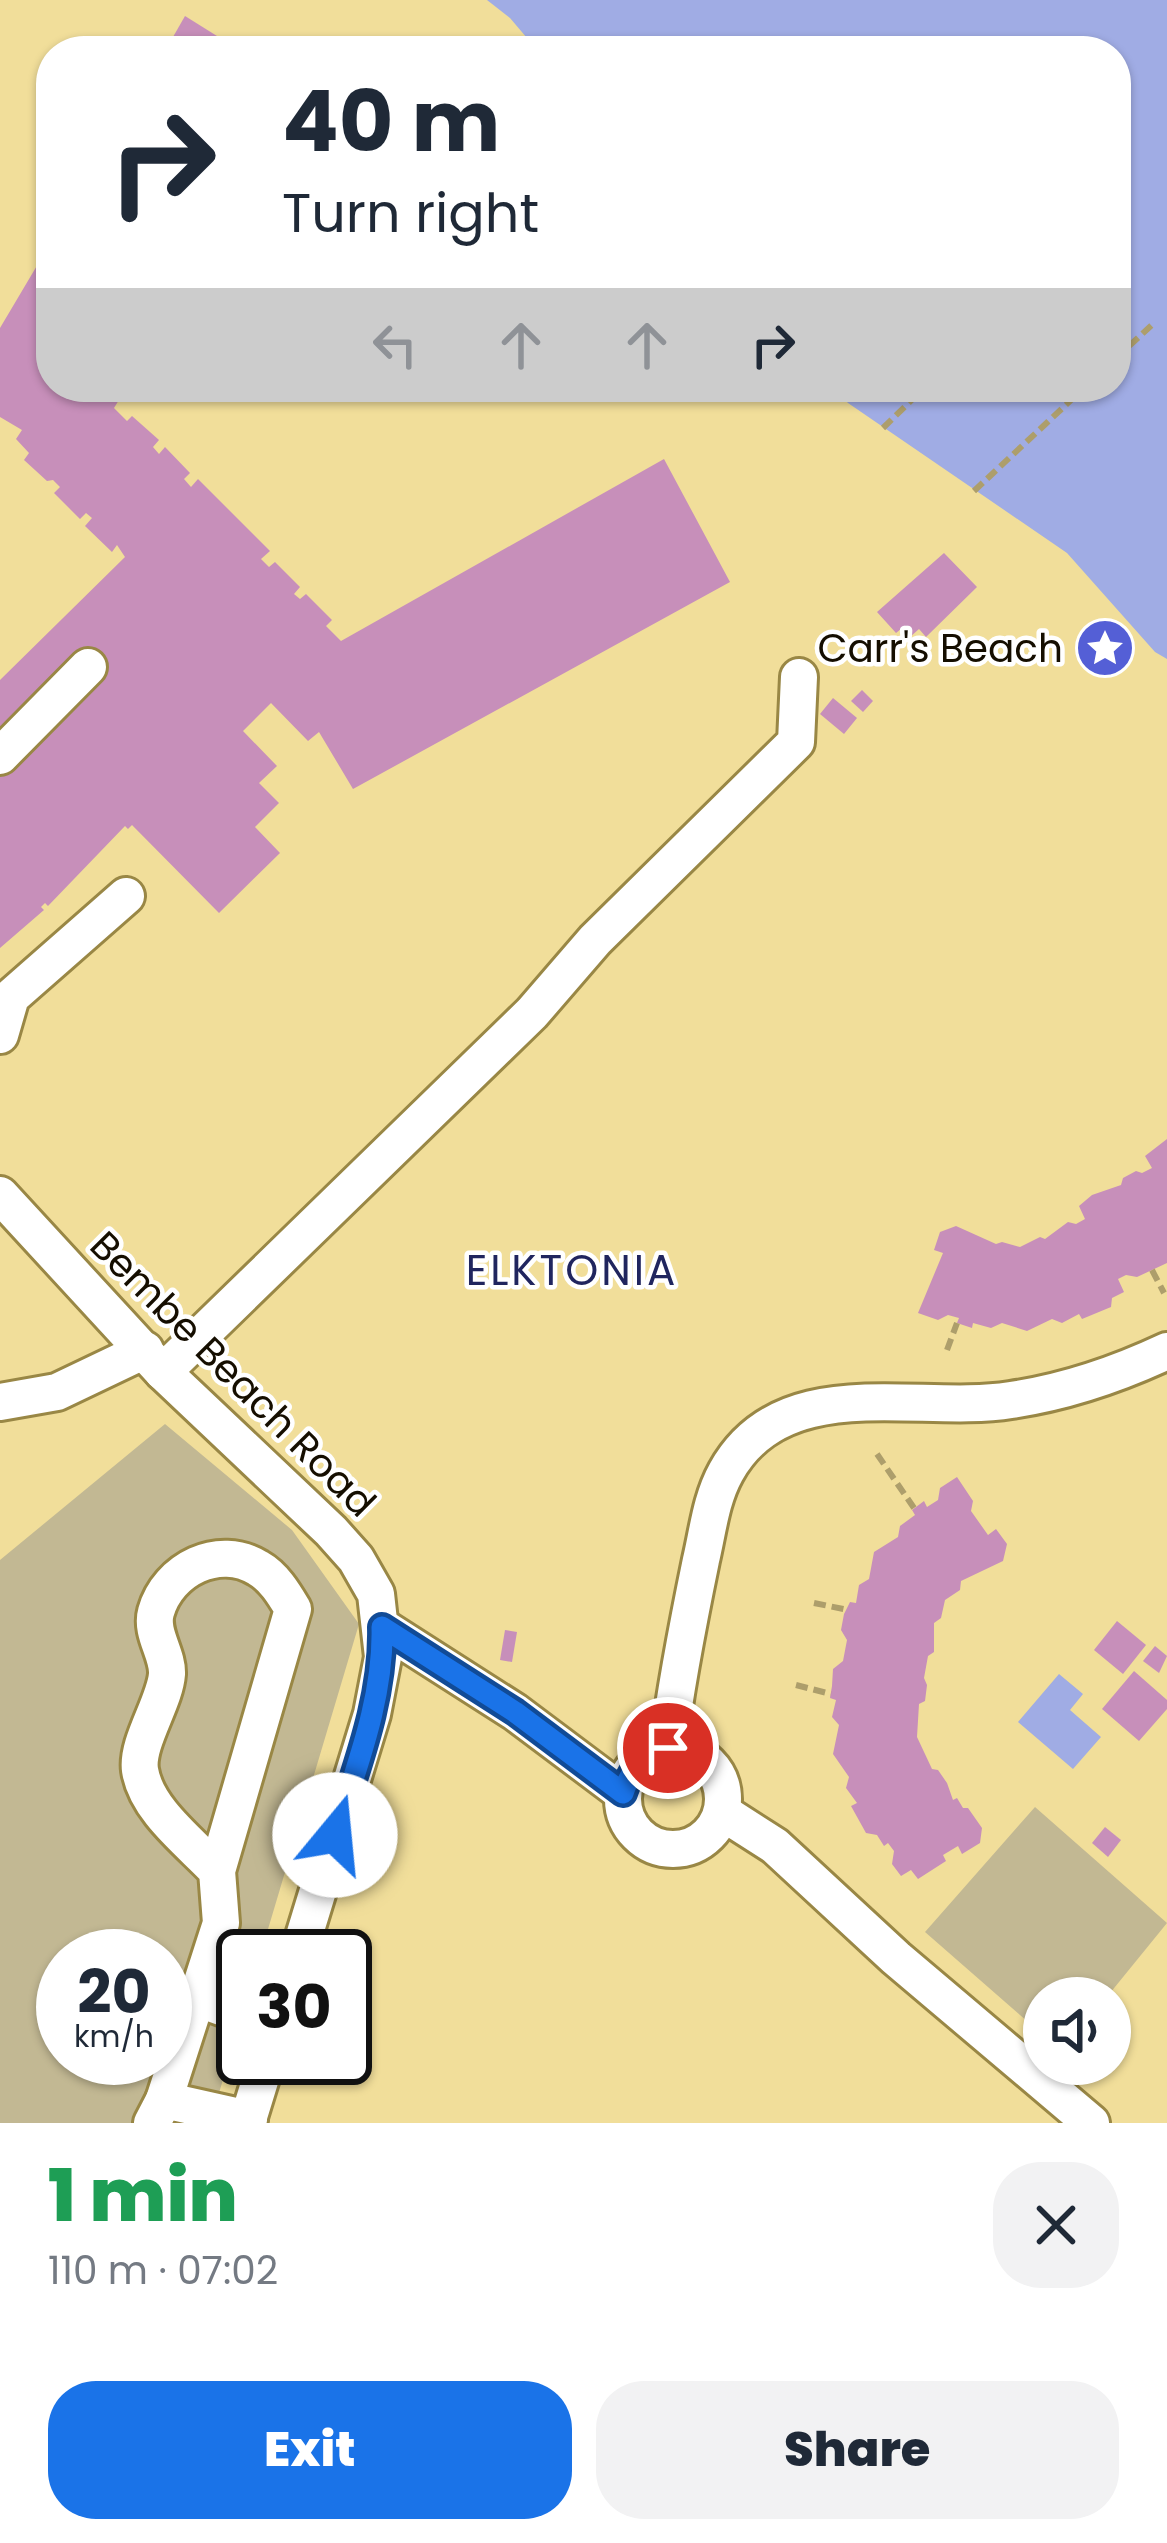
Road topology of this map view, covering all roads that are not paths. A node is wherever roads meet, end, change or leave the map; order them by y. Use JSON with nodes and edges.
{"nodes":[{"id":1,"x":88,"y":667,"type":"dead end"},
{"id":2,"x":799,"y":677,"type":"dead end"},
{"id":3,"x":0,"y":756,"type":"edge"},
{"id":4,"x":127,"y":896,"type":"dead end"},
{"id":5,"x":1,"y":1031,"type":"edge"},
{"id":6,"x":0,"y":1195,"type":"edge"},
{"id":7,"x":1166,"y":1352,"type":"edge"},
{"id":8,"x":154,"y":1361,"type":"junction"},
{"id":9,"x":1167,"y":1370,"type":"edge"},
{"id":10,"x":0,"y":1402,"type":"edge"},
{"id":11,"x":382,"y":1627,"type":"junction"},
{"id":12,"x":668,"y":1748,"type":"junction"},
{"id":13,"x":623,"y":1793,"type":"junction"},
{"id":14,"x":722,"y":1811,"type":"junction"},
{"id":15,"x":217,"y":1871,"type":"junction"},
{"id":16,"x":306,"y":1929,"type":"edge"},
{"id":17,"x":196,"y":1999,"type":"junction"},
{"id":18,"x":216,"y":2006,"type":"edge"},
{"id":19,"x":259,"y":2085,"type":"edge"},
{"id":20,"x":158,"y":2112,"type":"edge"},
{"id":21,"x":248,"y":2121,"type":"edge"},
{"id":22,"x":1091,"y":2123,"type":"edge"}],
"edges":[{"from":1,"to":3,"type":"street"},
{"from":2,"to":8,"type":"street"},
{"from":4,"to":5,"type":"street"},
{"from":6,"to":8,"type":"street","name":"Bembe Beach Road"},
{"from":7,"to":9,"type":"street"},
{"from":7,"to":12,"type":"street"},
{"from":8,"to":10,"type":"street"},
{"from":8,"to":11,"type":"street","name":"Bembe Beach Road"},
{"from":11,"to":13,"type":"street"},
{"from":11,"to":16,"type":"street"},
{"from":12,"to":13,"type":"street"},
{"from":12,"to":14,"type":"street"},
{"from":13,"to":14,"type":"street"},
{"from":14,"to":22,"type":"street"},
{"from":15,"to":15,"type":"street"},
{"from":15,"to":17,"type":"street"},
{"from":17,"to":18,"type":"street"},
{"from":17,"to":20,"type":"street"},
{"from":19,"to":21,"type":"street"},
{"from":20,"to":21,"type":"street"}]}
